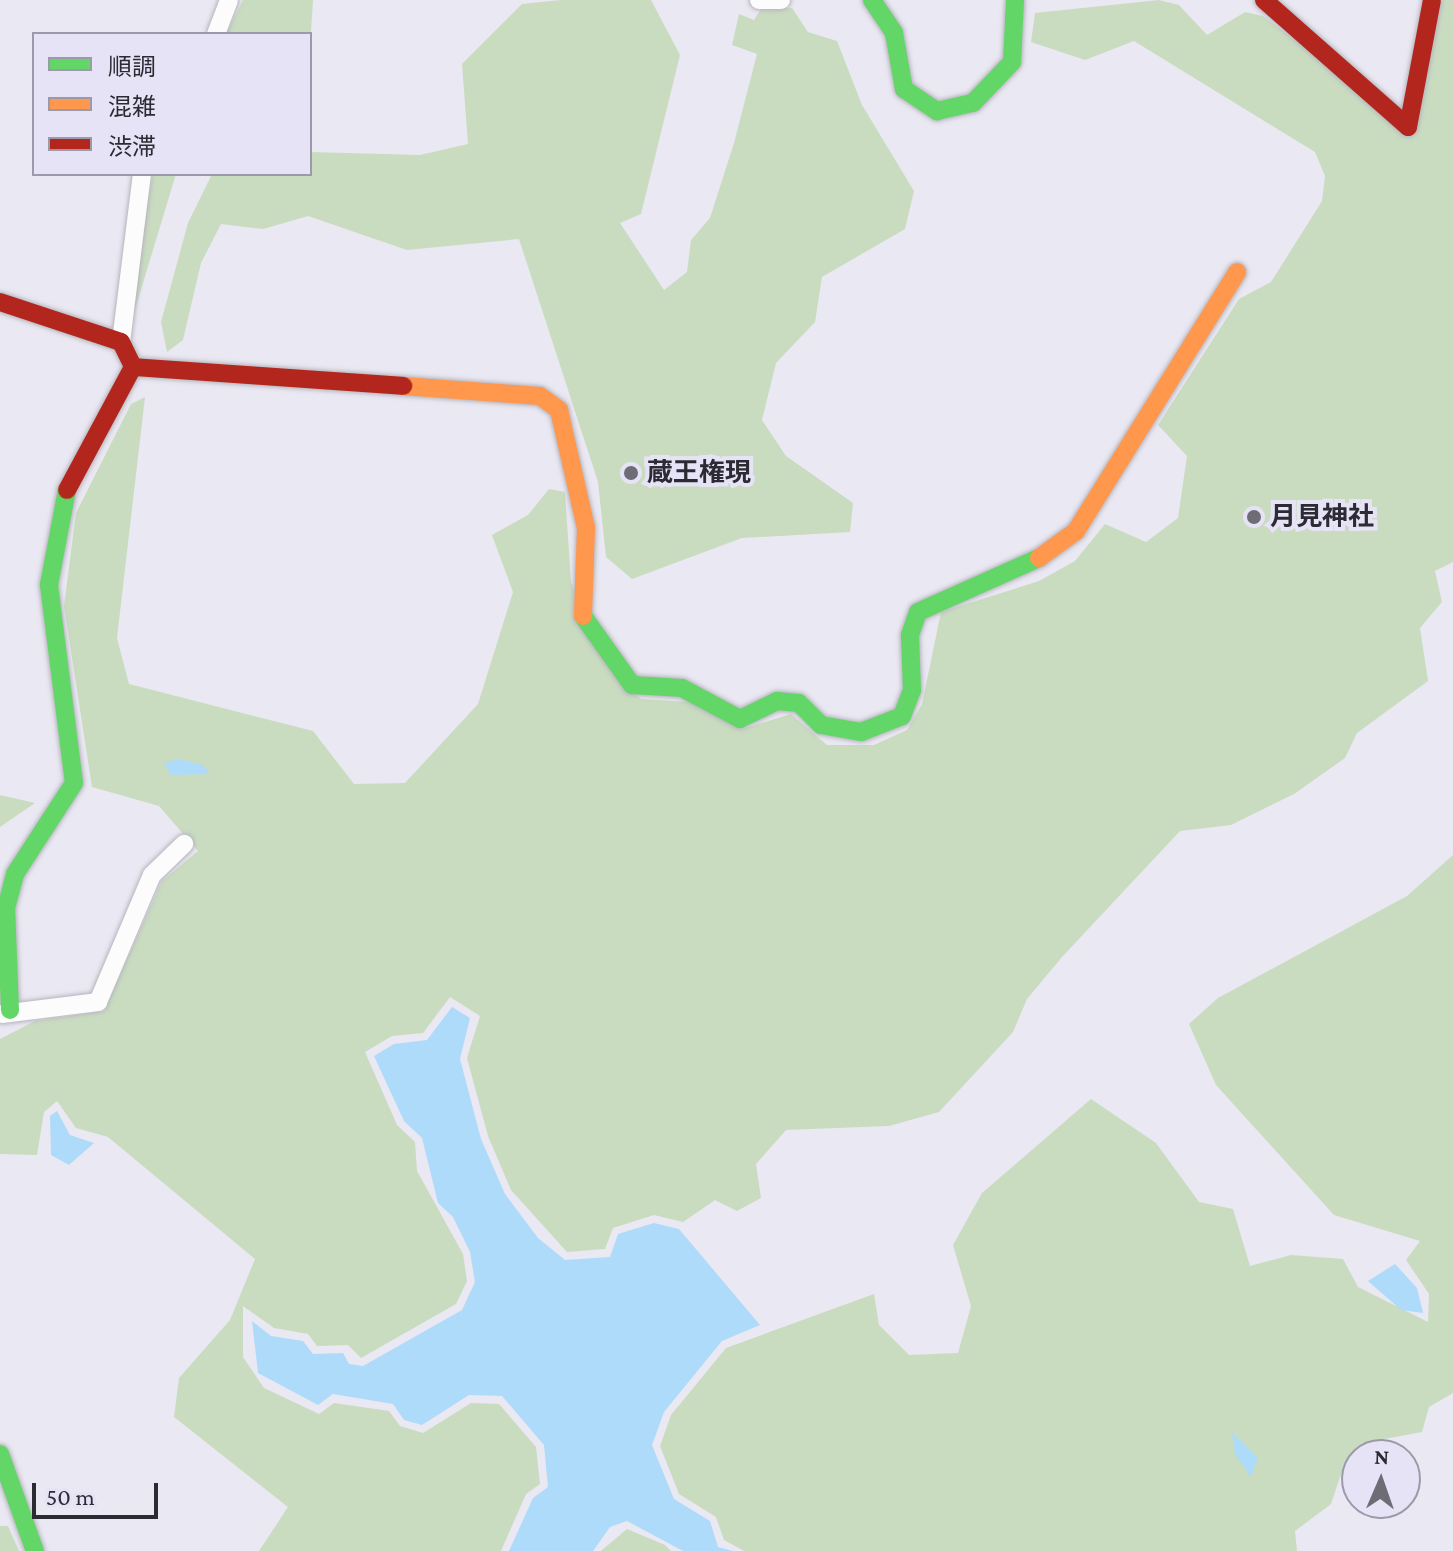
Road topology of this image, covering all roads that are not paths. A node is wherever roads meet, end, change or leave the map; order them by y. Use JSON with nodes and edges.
{"nodes":[{"id":1,"x":229,"y":0,"type":"edge"},
{"id":2,"x":759,"y":0,"type":"edge"},
{"id":3,"x":781,"y":0,"type":"edge"},
{"id":4,"x":872,"y":0,"type":"edge"},
{"id":5,"x":1015,"y":0,"type":"edge"},
{"id":6,"x":1264,"y":0,"type":"edge"},
{"id":7,"x":1432,"y":0,"type":"edge"},
{"id":8,"x":217,"y":32,"type":"edge"},
{"id":9,"x":142,"y":176,"type":"edge"},
{"id":10,"x":1237,"y":272,"type":"dead end"},
{"id":11,"x":0,"y":302,"type":"edge"},
{"id":12,"x":121,"y":342,"type":"junction"},
{"id":13,"x":133,"y":367,"type":"junction"},
{"id":14,"x":184,"y":844,"type":"dead end"},
{"id":15,"x":5,"y":1012,"type":"edge"},
{"id":16,"x":0,"y":1454,"type":"edge"},
{"id":17,"x":35,"y":1551,"type":"edge"}],
"edges":[{"from":1,"to":8,"type":"street"},
{"from":2,"to":3,"type":"street"},
{"from":4,"to":5,"type":"street"},
{"from":6,"to":7,"type":"street"},
{"from":9,"to":12,"type":"street"},
{"from":10,"to":13,"type":"street"},
{"from":11,"to":12,"type":"street"},
{"from":12,"to":13,"type":"street"},
{"from":13,"to":15,"type":"street"},
{"from":14,"to":15,"type":"street"},
{"from":16,"to":17,"type":"street"}]}
